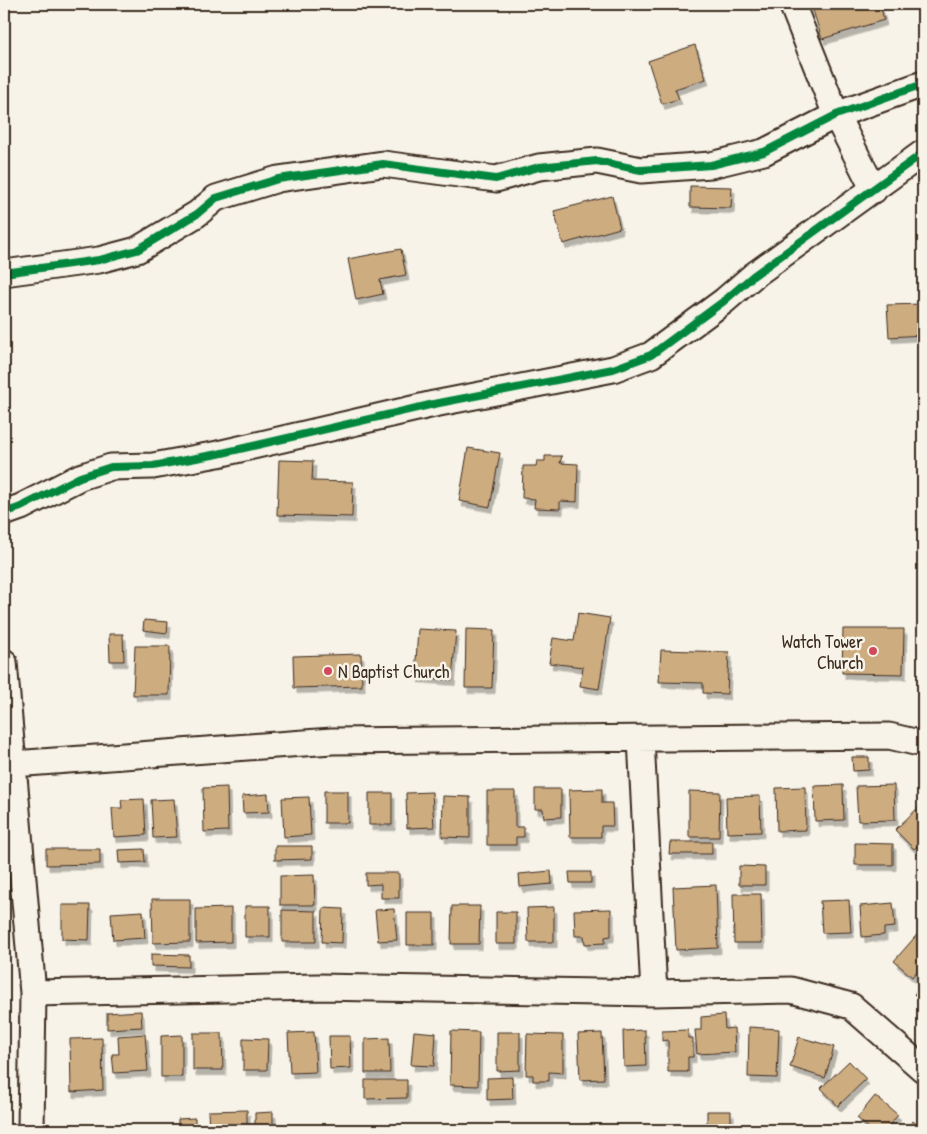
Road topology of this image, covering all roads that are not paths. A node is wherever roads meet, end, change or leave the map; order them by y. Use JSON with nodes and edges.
{"nodes":[{"id":1,"x":792,"y":4,"type":"edge"},
{"id":2,"x":923,"y":84,"type":"edge"},
{"id":3,"x":836,"y":115,"type":"junction"},
{"id":4,"x":923,"y":152,"type":"edge"},
{"id":5,"x":874,"y":190,"type":"junction"},
{"id":6,"x":4,"y":273,"type":"edge"},
{"id":7,"x":4,"y":513,"type":"edge"},
{"id":8,"x":4,"y":662,"type":"edge"},
{"id":9,"x":641,"y":739,"type":"junction"},
{"id":10,"x":923,"y":744,"type":"edge"},
{"id":11,"x":13,"y":764,"type":"junction"},
{"id":12,"x":33,"y":993,"type":"junction"},
{"id":13,"x":654,"y":993,"type":"junction"},
{"id":14,"x":923,"y":1069,"type":"edge"},
{"id":15,"x":31,"y":1130,"type":"edge"}],
"edges":[{"from":1,"to":3,"type":"street"},
{"from":2,"to":3,"type":"street"},
{"from":3,"to":5,"type":"street"},
{"from":3,"to":6,"type":"street"},
{"from":4,"to":5,"type":"street"},
{"from":5,"to":7,"type":"street"},
{"from":8,"to":11,"type":"street"},
{"from":9,"to":10,"type":"street"},
{"from":9,"to":11,"type":"street"},
{"from":9,"to":13,"type":"street"},
{"from":11,"to":12,"type":"street"},
{"from":12,"to":13,"type":"street"},
{"from":12,"to":15,"type":"street"},
{"from":13,"to":14,"type":"street"}]}
